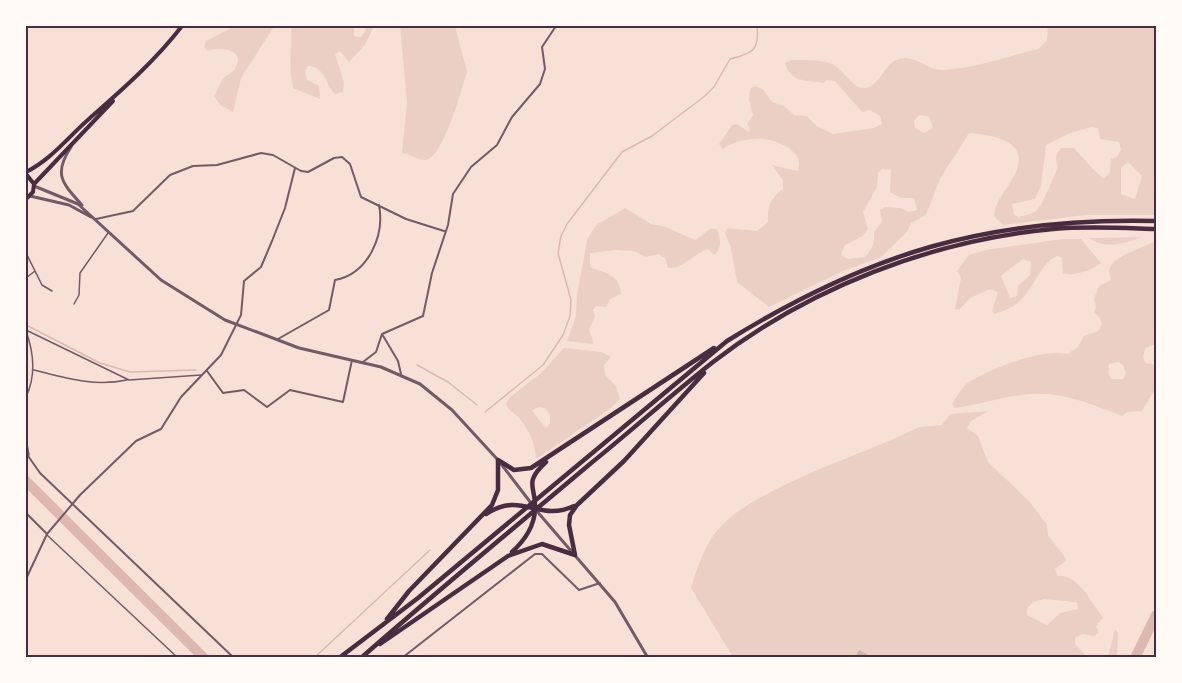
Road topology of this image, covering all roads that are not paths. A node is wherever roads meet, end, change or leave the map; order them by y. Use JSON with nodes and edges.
{"nodes":[{"id":1,"x":182,"y":26,"type":"edge"},
{"id":2,"x":556,"y":26,"type":"edge"},
{"id":3,"x":114,"y":100,"type":"junction"},
{"id":4,"x":73,"y":145,"type":"junction"},
{"id":5,"x":295,"y":168,"type":"junction"},
{"id":6,"x":26,"y":173,"type":"edge"},
{"id":7,"x":34,"y":185,"type":"junction"},
{"id":8,"x":28,"y":198,"type":"edge"},
{"id":9,"x":378,"y":203,"type":"junction"},
{"id":10,"x":96,"y":219,"type":"junction"},
{"id":11,"x":1156,"y":221,"type":"edge"},
{"id":12,"x":1156,"y":229,"type":"edge"},
{"id":13,"x":446,"y":231,"type":"junction"},
{"id":14,"x":109,"y":232,"type":"junction"},
{"id":15,"x":26,"y":253,"type":"edge"},
{"id":16,"x":35,"y":271,"type":"junction"},
{"id":17,"x":26,"y":278,"type":"edge"},
{"id":18,"x":52,"y":291,"type":"dead end"},
{"id":19,"x":74,"y":304,"type":"dead end"},
{"id":20,"x":238,"y":326,"type":"junction"},
{"id":21,"x":26,"y":331,"type":"edge"},
{"id":22,"x":382,"y":334,"type":"junction"},
{"id":23,"x":275,"y":340,"type":"junction"},
{"id":24,"x":727,"y":341,"type":"junction"},
{"id":25,"x":352,"y":360,"type":"junction"},
{"id":26,"x":362,"y":362,"type":"junction"},
{"id":27,"x":713,"y":362,"type":"junction"},
{"id":28,"x":34,"y":370,"type":"junction"},
{"id":29,"x":207,"y":370,"type":"junction"},
{"id":30,"x":203,"y":374,"type":"junction"},
{"id":31,"x":401,"y":374,"type":"junction"},
{"id":32,"x":129,"y":380,"type":"junction"},
{"id":33,"x":26,"y":397,"type":"edge"},
{"id":34,"x":26,"y":439,"type":"edge"},
{"id":35,"x":26,"y":453,"type":"edge"},
{"id":36,"x":554,"y":456,"type":"junction"},
{"id":37,"x":30,"y":459,"type":"junction"},
{"id":38,"x":498,"y":460,"type":"junction"},
{"id":39,"x":72,"y":505,"type":"junction"},
{"id":40,"x":577,"y":505,"type":"junction"},
{"id":41,"x":536,"y":509,"type":"junction"},
{"id":42,"x":26,"y":513,"type":"edge"},
{"id":43,"x":481,"y":518,"type":"junction"},
{"id":44,"x":46,"y":534,"type":"junction"},
{"id":45,"x":575,"y":555,"type":"junction"},
{"id":46,"x":508,"y":556,"type":"junction"},
{"id":47,"x":26,"y":579,"type":"edge"},
{"id":48,"x":600,"y":583,"type":"junction"},
{"id":49,"x":382,"y":624,"type":"junction"},
{"id":50,"x":373,"y":647,"type":"junction"},
{"id":51,"x":178,"y":657,"type":"edge"},
{"id":52,"x":234,"y":657,"type":"edge"},
{"id":53,"x":339,"y":657,"type":"edge"},
{"id":54,"x":361,"y":657,"type":"edge"},
{"id":55,"x":402,"y":657,"type":"edge"},
{"id":56,"x":648,"y":657,"type":"edge"}],
"edges":[{"from":1,"to":3,"type":"main road"},
{"from":2,"to":13,"type":"street"},
{"from":3,"to":4,"type":"main road"},
{"from":3,"to":6,"type":"main road"},
{"from":4,"to":7,"type":"main road"},
{"from":4,"to":10,"type":"street"},
{"from":5,"to":9,"type":"street"},
{"from":5,"to":10,"type":"street"},
{"from":5,"to":20,"type":"street"},
{"from":6,"to":7,"type":"main road"},
{"from":7,"to":8,"type":"main road"},
{"from":7,"to":10,"type":"street"},
{"from":8,"to":10,"type":"street"},
{"from":9,"to":13,"type":"street"},
{"from":9,"to":23,"type":"street"},
{"from":10,"to":14,"type":"street"},
{"from":11,"to":24,"type":"highway"},
{"from":12,"to":27,"type":"highway"},
{"from":13,"to":22,"type":"street"},
{"from":14,"to":19,"type":"lane"},
{"from":14,"to":20,"type":"street"},
{"from":15,"to":16,"type":"lane"},
{"from":16,"to":17,"type":"lane"},
{"from":16,"to":18,"type":"lane"},
{"from":20,"to":23,"type":"street"},
{"from":20,"to":29,"type":"street"},
{"from":21,"to":28,"type":"lane"},
{"from":21,"to":32,"type":"lane"},
{"from":22,"to":26,"type":"street"},
{"from":22,"to":31,"type":"street"},
{"from":23,"to":25,"type":"street"},
{"from":24,"to":36,"type":"highway"},
{"from":24,"to":49,"type":"highway"},
{"from":25,"to":26,"type":"street"},
{"from":25,"to":29,"type":"street"},
{"from":26,"to":31,"type":"street"},
{"from":27,"to":40,"type":"highway"},
{"from":27,"to":50,"type":"highway"},
{"from":28,"to":32,"type":"lane"},
{"from":28,"to":33,"type":"lane"},
{"from":29,"to":30,"type":"street"},
{"from":30,"to":32,"type":"lane"},
{"from":30,"to":39,"type":"street"},
{"from":31,"to":38,"type":"street"},
{"from":34,"to":37,"type":"lane"},
{"from":35,"to":37,"type":"street"},
{"from":36,"to":38,"type":"highway"},
{"from":36,"to":41,"type":"highway"},
{"from":37,"to":39,"type":"street"},
{"from":38,"to":41,"type":"street"},
{"from":38,"to":43,"type":"highway"},
{"from":39,"to":44,"type":"street"},
{"from":39,"to":52,"type":"street"},
{"from":40,"to":41,"type":"highway"},
{"from":40,"to":45,"type":"highway"},
{"from":41,"to":43,"type":"highway"},
{"from":41,"to":45,"type":"street"},
{"from":41,"to":46,"type":"highway"},
{"from":42,"to":44,"type":"street"},
{"from":43,"to":49,"type":"highway"},
{"from":44,"to":47,"type":"street"},
{"from":44,"to":51,"type":"lane"},
{"from":45,"to":46,"type":"highway"},
{"from":45,"to":48,"type":"street"},
{"from":46,"to":50,"type":"highway"},
{"from":48,"to":55,"type":"street"},
{"from":48,"to":56,"type":"street"},
{"from":49,"to":53,"type":"highway"},
{"from":50,"to":54,"type":"highway"}]}
